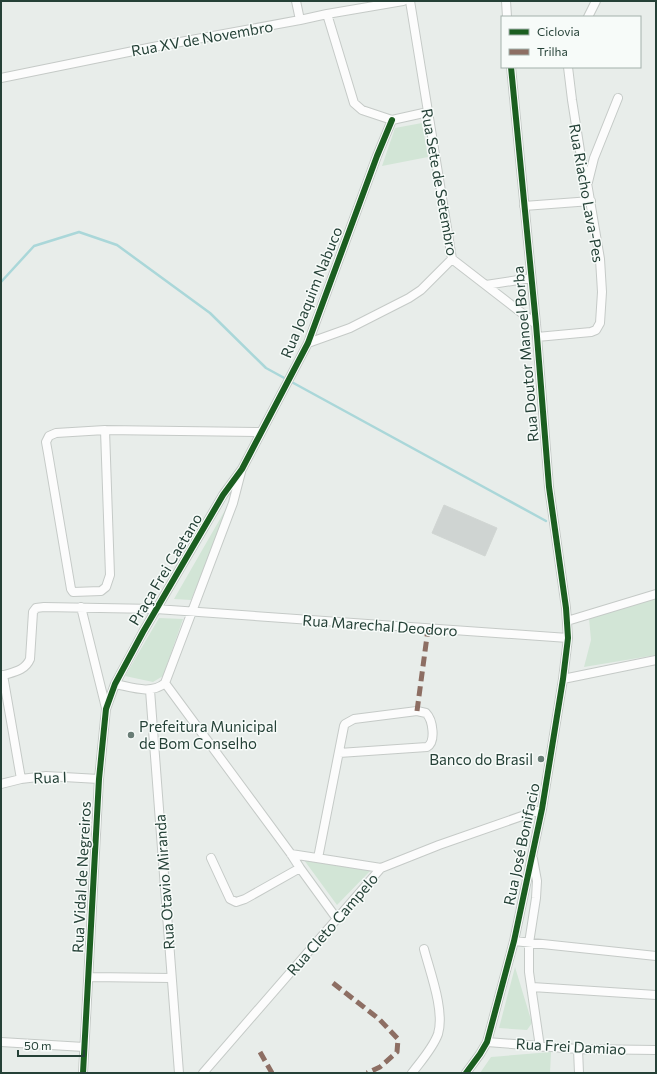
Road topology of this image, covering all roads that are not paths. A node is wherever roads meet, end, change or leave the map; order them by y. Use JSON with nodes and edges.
{"nodes":[{"id":1,"x":296,"y":1,"type":"edge"},
{"id":2,"x":403,"y":1,"type":"edge"},
{"id":3,"x":410,"y":1,"type":"edge"},
{"id":4,"x":506,"y":1,"type":"edge"},
{"id":5,"x":596,"y":1,"type":"edge"},
{"id":6,"x":327,"y":14,"type":"junction"},
{"id":7,"x":507,"y":16,"type":"edge"},
{"id":8,"x":588,"y":16,"type":"edge"},
{"id":9,"x":300,"y":20,"type":"junction"},
{"id":10,"x":511,"y":68,"type":"edge"},
{"id":11,"x":568,"y":68,"type":"edge"},
{"id":12,"x":1,"y":78,"type":"edge"},
{"id":13,"x":618,"y":98,"type":"dead end"},
{"id":14,"x":428,"y":112,"type":"junction"},
{"id":15,"x":392,"y":120,"type":"junction"},
{"id":16,"x":587,"y":183,"type":"junction"},
{"id":17,"x":591,"y":201,"type":"junction"},
{"id":18,"x":524,"y":206,"type":"junction"},
{"id":19,"x":452,"y":259,"type":"junction"},
{"id":20,"x":531,"y":278,"type":"junction"},
{"id":21,"x":486,"y":285,"type":"junction"},
{"id":22,"x":536,"y":324,"type":"junction"},
{"id":23,"x":537,"y":338,"type":"junction"},
{"id":24,"x":308,"y":343,"type":"junction"},
{"id":25,"x":104,"y":430,"type":"junction"},
{"id":26,"x":261,"y":432,"type":"junction"},
{"id":27,"x":242,"y":469,"type":"junction"},
{"id":28,"x":75,"y":592,"type":"junction"},
{"id":29,"x":656,"y":594,"type":"edge"},
{"id":30,"x":77,"y":606,"type":"junction"},
{"id":31,"x":156,"y":609,"type":"junction"},
{"id":32,"x":192,"y":612,"type":"junction"},
{"id":33,"x":567,"y":621,"type":"junction"},
{"id":34,"x":568,"y":638,"type":"junction"},
{"id":35,"x":656,"y":660,"type":"edge"},
{"id":36,"x":2,"y":675,"type":"edge"},
{"id":37,"x":563,"y":679,"type":"junction"},
{"id":38,"x":165,"y":683,"type":"junction"},
{"id":39,"x":115,"y":684,"type":"junction"},
{"id":40,"x":150,"y":690,"type":"junction"},
{"id":41,"x":106,"y":709,"type":"junction"},
{"id":42,"x":339,"y":753,"type":"junction"},
{"id":43,"x":21,"y":779,"type":"junction"},
{"id":44,"x":99,"y":779,"type":"junction"},
{"id":45,"x":1,"y":784,"type":"edge"},
{"id":46,"x":542,"y":809,"type":"junction"},
{"id":47,"x":291,"y":854,"type":"junction"},
{"id":48,"x":532,"y":855,"type":"junction"},
{"id":49,"x":211,"y":858,"type":"dead end"},
{"id":50,"x":318,"y":858,"type":"junction"},
{"id":51,"x":300,"y":868,"type":"junction"},
{"id":52,"x":381,"y":868,"type":"junction"},
{"id":53,"x":337,"y":919,"type":"junction"},
{"id":54,"x":514,"y":941,"type":"junction"},
{"id":55,"x":529,"y":943,"type":"junction"},
{"id":56,"x":424,"y":949,"type":"dead end"},
{"id":57,"x":656,"y":956,"type":"edge"},
{"id":58,"x":89,"y":977,"type":"junction"},
{"id":59,"x":171,"y":978,"type":"junction"},
{"id":60,"x":532,"y":987,"type":"junction"},
{"id":61,"x":656,"y":995,"type":"edge"},
{"id":62,"x":1,"y":1042,"type":"edge"},
{"id":63,"x":487,"y":1042,"type":"junction"},
{"id":64,"x":84,"y":1047,"type":"junction"},
{"id":65,"x":540,"y":1047,"type":"junction"},
{"id":66,"x":578,"y":1049,"type":"junction"},
{"id":67,"x":656,"y":1050,"type":"edge"},
{"id":68,"x":83,"y":1073,"type":"edge"},
{"id":69,"x":179,"y":1073,"type":"edge"},
{"id":70,"x":203,"y":1073,"type":"edge"},
{"id":71,"x":412,"y":1073,"type":"edge"},
{"id":72,"x":466,"y":1073,"type":"edge"},
{"id":73,"x":579,"y":1073,"type":"edge"}],
"edges":[{"from":1,"to":9,"type":"street"},
{"from":2,"to":6,"type":"street","name":"Rua XV de Novembro"},
{"from":3,"to":14,"type":"street","name":"Rua Sete de Setembro"},
{"from":4,"to":7,"type":"street"},
{"from":5,"to":8,"type":"street"},
{"from":6,"to":9,"type":"street","name":"Rua XV de Novembro"},
{"from":6,"to":15,"type":"street"},
{"from":9,"to":12,"type":"street","name":"Rua XV de Novembro"},
{"from":10,"to":18,"type":"street","name":"Rua Doutor Manoel Borba"},
{"from":11,"to":16,"type":"street","name":"Rua Riacho Lava-Pes"},
{"from":13,"to":16,"type":"street"},
{"from":14,"to":15,"type":"street"},
{"from":14,"to":19,"type":"street","name":"Rua Sete de Setembro"},
{"from":15,"to":24,"type":"street","name":"Rua Joaquim Nabuco"},
{"from":16,"to":17,"type":"street","name":"Rua Riacho Lava-Pes"},
{"from":17,"to":18,"type":"street"},
{"from":17,"to":23,"type":"street","name":"Rua Riacho Lava-Pes"},
{"from":18,"to":20,"type":"street","name":"Rua Doutor Manoel Borba"},
{"from":19,"to":21,"type":"street","name":"Rua Sete de Setembro"},
{"from":19,"to":24,"type":"street"},
{"from":20,"to":21,"type":"street"},
{"from":20,"to":22,"type":"street","name":"Rua Doutor Manoel Borba"},
{"from":21,"to":22,"type":"street","name":"Rua Sete de Setembro"},
{"from":22,"to":23,"type":"street","name":"Rua Doutor Manoel Borba"},
{"from":23,"to":33,"type":"street","name":"Rua Doutor Manoel Borba"},
{"from":24,"to":26,"type":"street","name":"Rua Joaquim Nabuco"},
{"from":25,"to":26,"type":"street"},
{"from":25,"to":28,"type":"street"},
{"from":25,"to":28,"type":"street"},
{"from":26,"to":27,"type":"street","name":"Rua Joaquim Nabuco"},
{"from":27,"to":31,"type":"street","name":"Praça Frei Caetano"},
{"from":27,"to":32,"type":"street","name":"Praça Frei Caetano"},
{"from":28,"to":30,"type":"street"},
{"from":29,"to":33,"type":"street"},
{"from":30,"to":31,"type":"street","name":"Rua Marechal Deodoro"},
{"from":30,"to":36,"type":"street","name":"Rua Marechal Deodoro"},
{"from":30,"to":41,"type":"street"},
{"from":31,"to":32,"type":"street","name":"Rua Marechal Deodoro"},
{"from":31,"to":39,"type":"street","name":"Praça Frei Caetano"},
{"from":32,"to":34,"type":"street","name":"Rua Marechal Deodoro"},
{"from":32,"to":38,"type":"street","name":"Praça Frei Caetano"},
{"from":33,"to":34,"type":"street","name":"Rua Doutor Manoel Borba"},
{"from":34,"to":37,"type":"street","name":"Rua José Bonifacio"},
{"from":35,"to":37,"type":"street"},
{"from":36,"to":43,"type":"street"},
{"from":37,"to":46,"type":"street","name":"Rua José Bonifacio"},
{"from":38,"to":40,"type":"street"},
{"from":38,"to":47,"type":"street"},
{"from":39,"to":40,"type":"street"},
{"from":39,"to":41,"type":"street","name":"Rua Vidal de Negreiros"},
{"from":40,"to":59,"type":"street","name":"Rua Otavio Miranda"},
{"from":41,"to":44,"type":"street","name":"Rua Vidal de Negreiros"},
{"from":42,"to":42,"type":"street"},
{"from":42,"to":50,"type":"street"},
{"from":43,"to":44,"type":"street","name":"Rua I"},
{"from":43,"to":45,"type":"street","name":"Rua I"},
{"from":44,"to":58,"type":"street","name":"Rua Vidal de Negreiros"},
{"from":46,"to":48,"type":"street","name":"Rua José Bonifacio"},
{"from":46,"to":52,"type":"street","name":"Rua Cleto Campelo"},
{"from":47,"to":50,"type":"street"},
{"from":47,"to":51,"type":"street"},
{"from":48,"to":54,"type":"street","name":"Rua José Bonifacio"},
{"from":48,"to":55,"type":"street","name":"Rua José Bonifacio"},
{"from":49,"to":51,"type":"street"},
{"from":50,"to":52,"type":"street"},
{"from":51,"to":53,"type":"street"},
{"from":52,"to":53,"type":"street","name":"Rua Cleto Campelo"},
{"from":53,"to":70,"type":"street","name":"Rua Cleto Campelo"},
{"from":54,"to":55,"type":"street"},
{"from":54,"to":63,"type":"street","name":"Rua José Bonifacio"},
{"from":55,"to":57,"type":"street"},
{"from":55,"to":60,"type":"street","name":"Rua José Bonifacio"},
{"from":56,"to":71,"type":"street"},
{"from":58,"to":59,"type":"street"},
{"from":58,"to":64,"type":"street","name":"Rua Vidal de Negreiros"},
{"from":59,"to":69,"type":"street","name":"Rua Otavio Miranda"},
{"from":60,"to":61,"type":"street"},
{"from":60,"to":65,"type":"street","name":"Rua José Bonifacio"},
{"from":62,"to":64,"type":"street"},
{"from":63,"to":65,"type":"street","name":"Rua Frei Damiao"},
{"from":63,"to":72,"type":"street","name":"Rua José Bonifacio"},
{"from":64,"to":68,"type":"street","name":"Rua Vidal de Negreiros"},
{"from":65,"to":66,"type":"street","name":"Rua Frei Damiao"},
{"from":66,"to":67,"type":"street","name":"Rua Frei Damiao"},
{"from":66,"to":73,"type":"street"}]}
